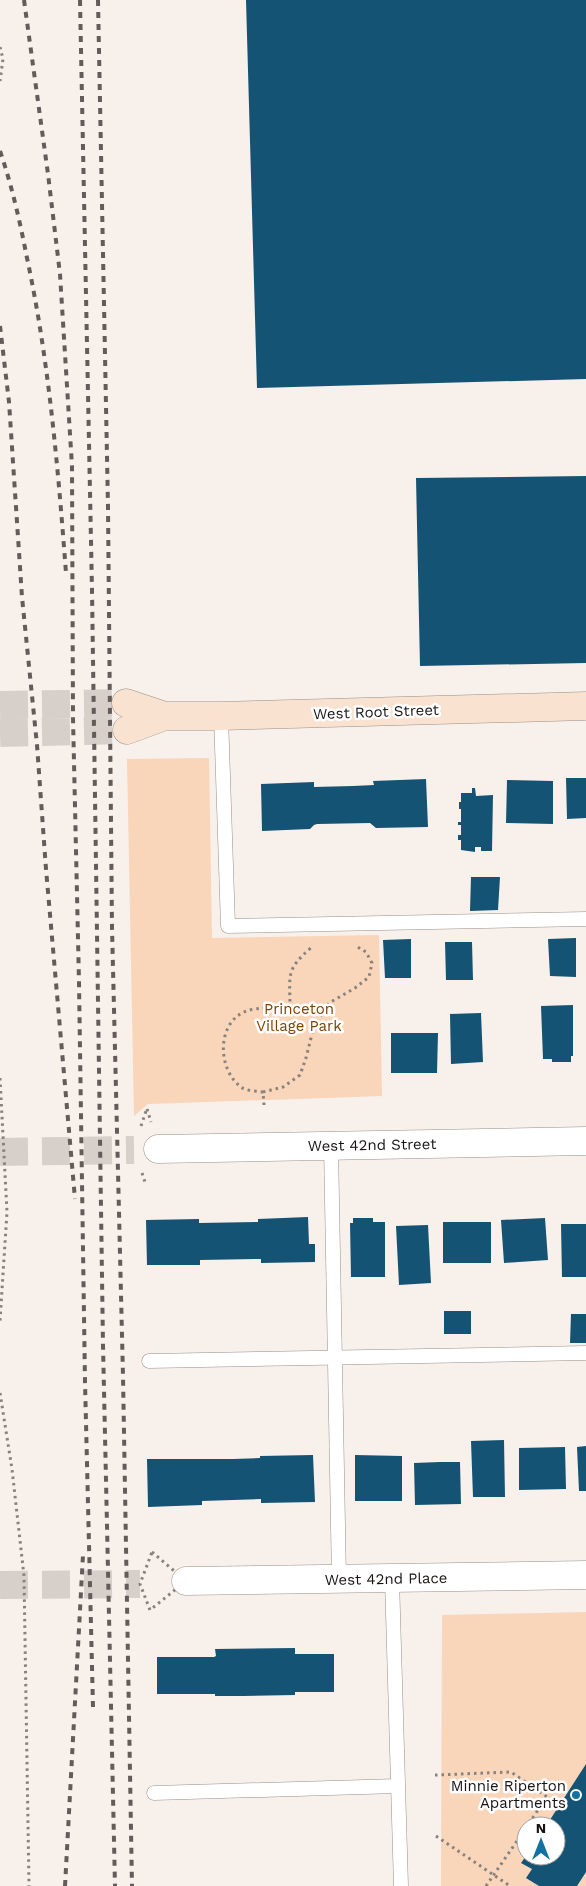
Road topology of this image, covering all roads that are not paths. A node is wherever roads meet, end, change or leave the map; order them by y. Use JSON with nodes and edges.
{"nodes":[{"id":1,"x":126,"y":703,"type":"tunnel mouth"},
{"id":2,"x":586,"y":706,"type":"edge"},
{"id":3,"x":165,"y":716,"type":"junction"},
{"id":4,"x":221,"y":716,"type":"junction"},
{"id":5,"x":127,"y":730,"type":"tunnel mouth"},
{"id":6,"x":586,"y":918,"type":"edge"},
{"id":7,"x":586,"y":1141,"type":"edge"},
{"id":8,"x":331,"y":1146,"type":"junction"},
{"id":9,"x":158,"y":1149,"type":"tunnel mouth"},
{"id":10,"x":586,"y":1353,"type":"edge"},
{"id":11,"x":335,"y":1358,"type":"junction"},
{"id":12,"x":149,"y":1362,"type":"dead end"},
{"id":13,"x":586,"y":1576,"type":"edge"},
{"id":14,"x":392,"y":1579,"type":"junction"},
{"id":15,"x":339,"y":1580,"type":"junction"},
{"id":16,"x":186,"y":1581,"type":"dead end"},
{"id":17,"x":398,"y":1786,"type":"junction"},
{"id":18,"x":154,"y":1793,"type":"dead end"},
{"id":19,"x":401,"y":1886,"type":"edge"}],
"edges":[{"from":1,"to":3,"type":"street","name":"West Root Street"},
{"from":2,"to":4,"type":"street","name":"West Root Street"},
{"from":3,"to":4,"type":"street","name":"West Root Street"},
{"from":3,"to":5,"type":"street","name":"West Root Street"},
{"from":4,"to":6,"type":"lane"},
{"from":7,"to":8,"type":"street","name":"West 42nd Street"},
{"from":8,"to":9,"type":"street","name":"West 42nd Street"},
{"from":8,"to":11,"type":"lane"},
{"from":10,"to":11,"type":"lane"},
{"from":11,"to":12,"type":"lane"},
{"from":11,"to":15,"type":"lane"},
{"from":13,"to":14,"type":"street","name":"West 42nd Place"},
{"from":14,"to":15,"type":"street","name":"West 42nd Place"},
{"from":14,"to":17,"type":"lane"},
{"from":15,"to":16,"type":"street","name":"West 42nd Place"},
{"from":17,"to":18,"type":"lane"},
{"from":17,"to":19,"type":"lane"}]}
